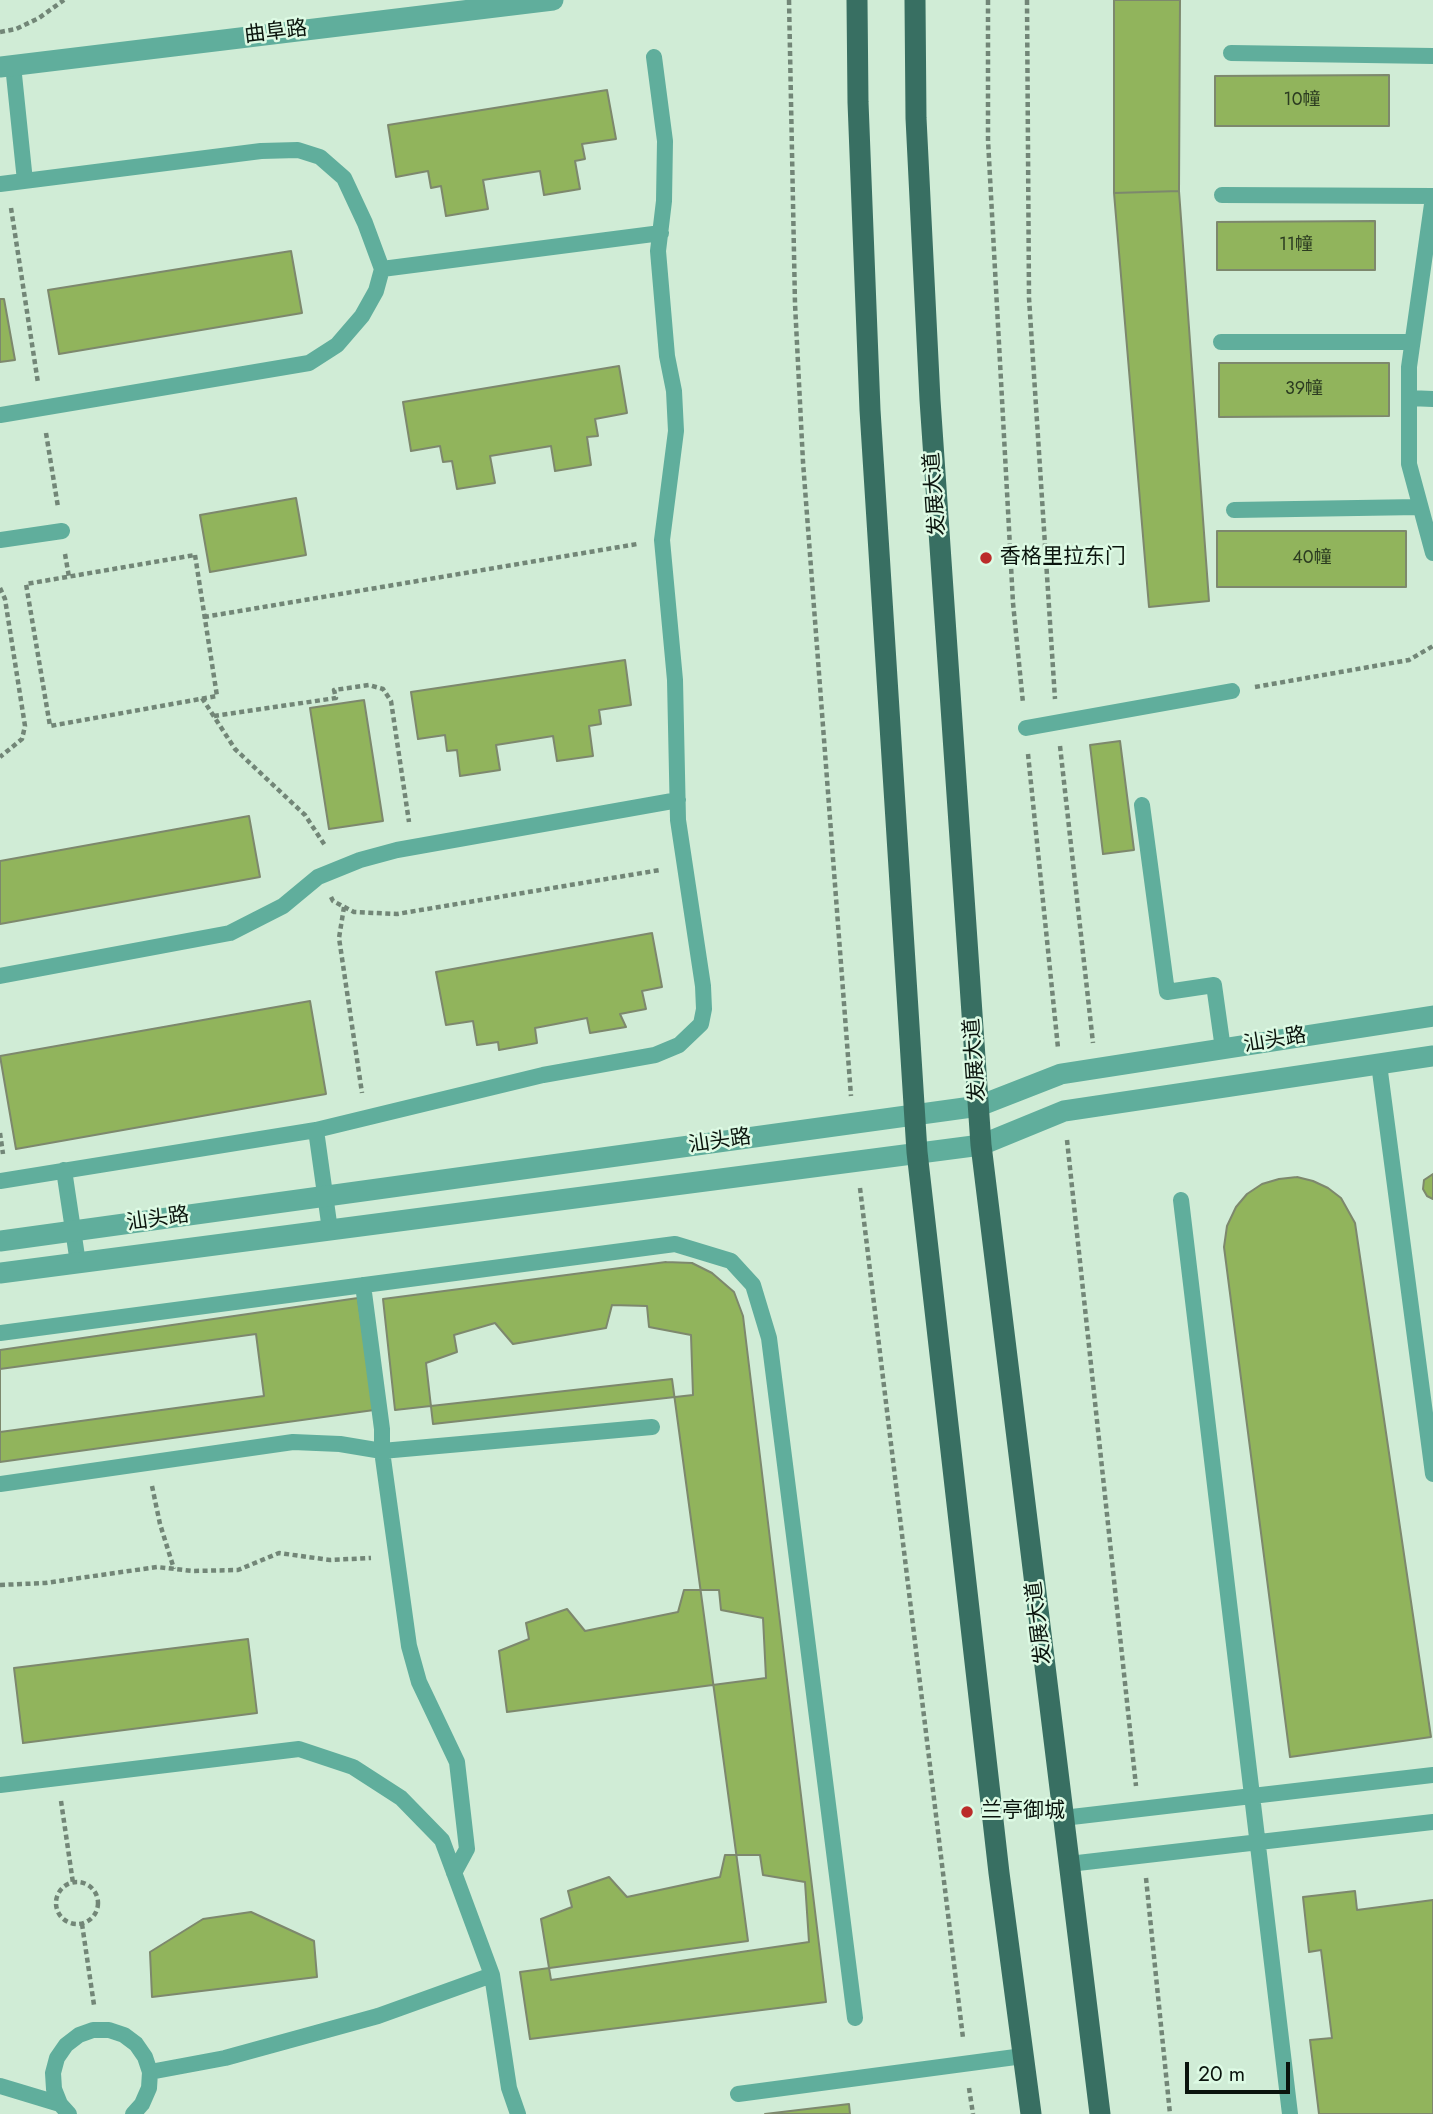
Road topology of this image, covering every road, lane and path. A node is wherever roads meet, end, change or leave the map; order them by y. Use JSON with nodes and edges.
{"nodes":[{"id":1,"x":64,"y":0,"type":"edge"},
{"id":2,"x":553,"y":0,"type":"edge"},
{"id":3,"x":789,"y":0,"type":"edge"},
{"id":4,"x":857,"y":0,"type":"edge"},
{"id":5,"x":915,"y":0,"type":"edge"},
{"id":6,"x":1027,"y":0,"type":"edge"},
{"id":7,"x":0,"y":32,"type":"edge"},
{"id":8,"x":1231,"y":52,"type":"dead end"},
{"id":9,"x":1433,"y":56,"type":"edge"},
{"id":10,"x":654,"y":57,"type":"dead end"},
{"id":11,"x":7,"y":66,"type":"edge"},
{"id":12,"x":25,"y":181,"type":"junction"},
{"id":13,"x":0,"y":184,"type":"edge"},
{"id":14,"x":1222,"y":195,"type":"dead end"},
{"id":15,"x":1433,"y":196,"type":"edge"},
{"id":16,"x":1431,"y":230,"type":"edge"},
{"id":17,"x":661,"y":233,"type":"junction"},
{"id":18,"x":382,"y":269,"type":"junction"},
{"id":19,"x":1221,"y":342,"type":"dead end"},
{"id":20,"x":1412,"y":342,"type":"junction"},
{"id":21,"x":1409,"y":398,"type":"junction"},
{"id":22,"x":1433,"y":399,"type":"edge"},
{"id":23,"x":0,"y":415,"type":"edge"},
{"id":24,"x":1419,"y":507,"type":"junction"},
{"id":25,"x":1234,"y":510,"type":"dead end"},
{"id":26,"x":62,"y":531,"type":"dead end"},
{"id":27,"x":0,"y":540,"type":"edge"},
{"id":28,"x":662,"y":540,"type":"junction"},
{"id":29,"x":1433,"y":554,"type":"edge"},
{"id":30,"x":0,"y":589,"type":"edge"},
{"id":31,"x":204,"y":617,"type":"junction"},
{"id":32,"x":1433,"y":646,"type":"edge"},
{"id":33,"x":1232,"y":691,"type":"joint"},
{"id":34,"x":202,"y":698,"type":"junction"},
{"id":35,"x":214,"y":716,"type":"junction"},
{"id":36,"x":1057,"y":722,"type":"junction"},
{"id":37,"x":1026,"y":728,"type":"dead end"},
{"id":38,"x":0,"y":757,"type":"edge"},
{"id":39,"x":678,"y":800,"type":"junction"},
{"id":40,"x":1142,"y":805,"type":"dead end"},
{"id":41,"x":413,"y":847,"type":"junction"},
{"id":42,"x":685,"y":866,"type":"junction"},
{"id":43,"x":340,"y":868,"type":"junction"},
{"id":44,"x":318,"y":877,"type":"junction"},
{"id":45,"x":344,"y":907,"type":"junction"},
{"id":46,"x":0,"y":976,"type":"edge"},
{"id":47,"x":1433,"y":1016,"type":"edge"},
{"id":48,"x":1223,"y":1049,"type":"junction"},
{"id":49,"x":1433,"y":1056,"type":"edge"},
{"id":50,"x":1379,"y":1064,"type":"junction"},
{"id":51,"x":1095,"y":1068,"type":"junction"},
{"id":52,"x":979,"y":1106,"type":"junction"},
{"id":53,"x":915,"y":1115,"type":"junction"},
{"id":54,"x":366,"y":1119,"type":"junction"},
{"id":55,"x":853,"y":1123,"type":"junction"},
{"id":56,"x":316,"y":1130,"type":"junction"},
{"id":57,"x":981,"y":1144,"type":"junction"},
{"id":58,"x":917,"y":1152,"type":"junction"},
{"id":59,"x":856,"y":1160,"type":"junction"},
{"id":60,"x":64,"y":1170,"type":"junction"},
{"id":61,"x":0,"y":1181,"type":"edge"},
{"id":62,"x":325,"y":1197,"type":"junction"},
{"id":63,"x":1181,"y":1200,"type":"dead end"},
{"id":64,"x":330,"y":1230,"type":"junction"},
{"id":65,"x":73,"y":1231,"type":"junction"},
{"id":66,"x":0,"y":1241,"type":"edge"},
{"id":67,"x":78,"y":1263,"type":"junction"},
{"id":68,"x":0,"y":1273,"type":"edge"},
{"id":69,"x":363,"y":1285,"type":"junction"},
{"id":70,"x":0,"y":1334,"type":"edge"},
{"id":71,"x":652,"y":1427,"type":"dead end"},
{"id":72,"x":382,"y":1451,"type":"junction"},
{"id":73,"x":147,"y":1463,"type":"junction"},
{"id":74,"x":1433,"y":1475,"type":"edge"},
{"id":75,"x":0,"y":1484,"type":"edge"},
{"id":76,"x":397,"y":1556,"type":"junction"},
{"id":77,"x":174,"y":1569,"type":"junction"},
{"id":78,"x":0,"y":1585,"type":"edge"},
{"id":79,"x":1433,"y":1774,"type":"edge"},
{"id":80,"x":58,"y":1778,"type":"junction"},
{"id":81,"x":0,"y":1784,"type":"edge"},
{"id":82,"x":1252,"y":1796,"type":"junction"},
{"id":83,"x":1063,"y":1818,"type":"junction"},
{"id":84,"x":1433,"y":1822,"type":"edge"},
{"id":85,"x":1258,"y":1842,"type":"junction"},
{"id":86,"x":1069,"y":1864,"type":"junction"},
{"id":87,"x":454,"y":1872,"type":"junction"},
{"id":88,"x":73,"y":1883,"type":"junction"},
{"id":89,"x":82,"y":1924,"type":"junction"},
{"id":90,"x":492,"y":1975,"type":"junction"},
{"id":91,"x":855,"y":2018,"type":"dead end"},
{"id":92,"x":98,"y":2030,"type":"junction"},
{"id":93,"x":1023,"y":2056,"type":"junction"},
{"id":94,"x":966,"y":2063,"type":"junction"},
{"id":95,"x":150,"y":2072,"type":"junction"},
{"id":96,"x":0,"y":2086,"type":"edge"},
{"id":97,"x":738,"y":2094,"type":"dead end"},
{"id":98,"x":65,"y":2109,"type":"edge"},
{"id":99,"x":133,"y":2114,"type":"edge"},
{"id":100,"x":518,"y":2114,"type":"edge"},
{"id":101,"x":973,"y":2114,"type":"edge"},
{"id":102,"x":1031,"y":2114,"type":"edge"},
{"id":103,"x":1100,"y":2114,"type":"edge"},
{"id":104,"x":1290,"y":2114,"type":"edge"}],
"edges":[{"from":1,"to":7,"type":"path"},
{"from":2,"to":11,"type":"street","name":"曲阜路"},
{"from":3,"to":55,"type":"path"},
{"from":4,"to":53,"type":"main road"},
{"from":5,"to":52,"type":"main road","name":"发展大道"},
{"from":6,"to":36,"type":"path"},
{"from":8,"to":9,"type":"lane"},
{"from":10,"to":17,"type":"lane"},
{"from":11,"to":12,"type":"lane"},
{"from":12,"to":13,"type":"lane"},
{"from":12,"to":18,"type":"lane"},
{"from":14,"to":15,"type":"lane"},
{"from":15,"to":16,"type":"lane"},
{"from":16,"to":20,"type":"lane"},
{"from":17,"to":18,"type":"lane"},
{"from":17,"to":28,"type":"lane"},
{"from":18,"to":23,"type":"lane"},
{"from":19,"to":20,"type":"lane"},
{"from":20,"to":21,"type":"lane"},
{"from":21,"to":22,"type":"lane"},
{"from":21,"to":24,"type":"lane"},
{"from":24,"to":25,"type":"lane"},
{"from":24,"to":29,"type":"lane"},
{"from":26,"to":27,"type":"lane"},
{"from":28,"to":31,"type":"path"},
{"from":28,"to":39,"type":"lane"},
{"from":30,"to":38,"type":"path"},
{"from":31,"to":34,"type":"path"},
{"from":31,"to":34,"type":"path"},
{"from":32,"to":33,"type":"path"},
{"from":33,"to":36,"type":"lane"},
{"from":34,"to":35,"type":"path"},
{"from":35,"to":41,"type":"path"},
{"from":35,"to":43,"type":"path"},
{"from":36,"to":37,"type":"lane"},
{"from":36,"to":51,"type":"path"},
{"from":39,"to":41,"type":"lane"},
{"from":39,"to":42,"type":"lane"},
{"from":40,"to":48,"type":"lane"},
{"from":41,"to":43,"type":"lane"},
{"from":42,"to":45,"type":"path"},
{"from":42,"to":54,"type":"lane"},
{"from":43,"to":44,"type":"lane"},
{"from":44,"to":45,"type":"path"},
{"from":44,"to":46,"type":"lane"},
{"from":45,"to":54,"type":"path"},
{"from":47,"to":48,"type":"street","name":"汕头路"},
{"from":48,"to":51,"type":"street","name":"汕头路"},
{"from":49,"to":50,"type":"street","name":"汕头路"},
{"from":50,"to":57,"type":"street","name":"汕头路"},
{"from":50,"to":74,"type":"lane"},
{"from":51,"to":52,"type":"street","name":"汕头路"},
{"from":52,"to":53,"type":"street","name":"汕头路"},
{"from":52,"to":57,"type":"main road","name":"发展大道"},
{"from":53,"to":55,"type":"street","name":"汕头路"},
{"from":53,"to":58,"type":"main road"},
{"from":54,"to":56,"type":"lane"},
{"from":55,"to":62,"type":"street","name":"汕头路"},
{"from":56,"to":60,"type":"lane"},
{"from":56,"to":62,"type":"lane"},
{"from":57,"to":58,"type":"street","name":"汕头路"},
{"from":57,"to":83,"type":"main road","name":"发展大道"},
{"from":58,"to":59,"type":"street","name":"汕头路"},
{"from":58,"to":93,"type":"main road"},
{"from":59,"to":64,"type":"street","name":"汕头路"},
{"from":59,"to":94,"type":"path"},
{"from":60,"to":61,"type":"lane"},
{"from":60,"to":65,"type":"lane"},
{"from":62,"to":64,"type":"lane"},
{"from":62,"to":65,"type":"street","name":"汕头路"},
{"from":63,"to":82,"type":"lane"},
{"from":64,"to":67,"type":"street","name":"汕头路"},
{"from":65,"to":66,"type":"street","name":"汕头路"},
{"from":65,"to":67,"type":"lane"},
{"from":67,"to":68,"type":"street","name":"汕头路"},
{"from":69,"to":70,"type":"lane"},
{"from":69,"to":72,"type":"lane"},
{"from":69,"to":91,"type":"lane"},
{"from":71,"to":72,"type":"lane"},
{"from":72,"to":73,"type":"lane"},
{"from":72,"to":76,"type":"lane"},
{"from":73,"to":75,"type":"lane"},
{"from":73,"to":77,"type":"path"},
{"from":76,"to":77,"type":"path"},
{"from":76,"to":87,"type":"lane"},
{"from":77,"to":78,"type":"path"},
{"from":79,"to":82,"type":"lane"},
{"from":80,"to":81,"type":"lane"},
{"from":80,"to":87,"type":"lane"},
{"from":80,"to":88,"type":"path"},
{"from":82,"to":83,"type":"lane"},
{"from":82,"to":85,"type":"lane"},
{"from":83,"to":86,"type":"main road","name":"发展大道"},
{"from":84,"to":85,"type":"lane"},
{"from":85,"to":86,"type":"lane"},
{"from":85,"to":104,"type":"lane"},
{"from":86,"to":103,"type":"main road","name":"发展大道"},
{"from":87,"to":90,"type":"lane"},
{"from":88,"to":89,"type":"path"},
{"from":88,"to":89,"type":"path"},
{"from":89,"to":92,"type":"path"},
{"from":90,"to":95,"type":"lane"},
{"from":90,"to":100,"type":"lane"},
{"from":92,"to":95,"type":"lane"},
{"from":92,"to":98,"type":"lane"},
{"from":93,"to":94,"type":"lane"},
{"from":93,"to":102,"type":"main road"},
{"from":94,"to":97,"type":"lane"},
{"from":94,"to":101,"type":"path"},
{"from":95,"to":99,"type":"lane"},
{"from":96,"to":98,"type":"lane"}]}
